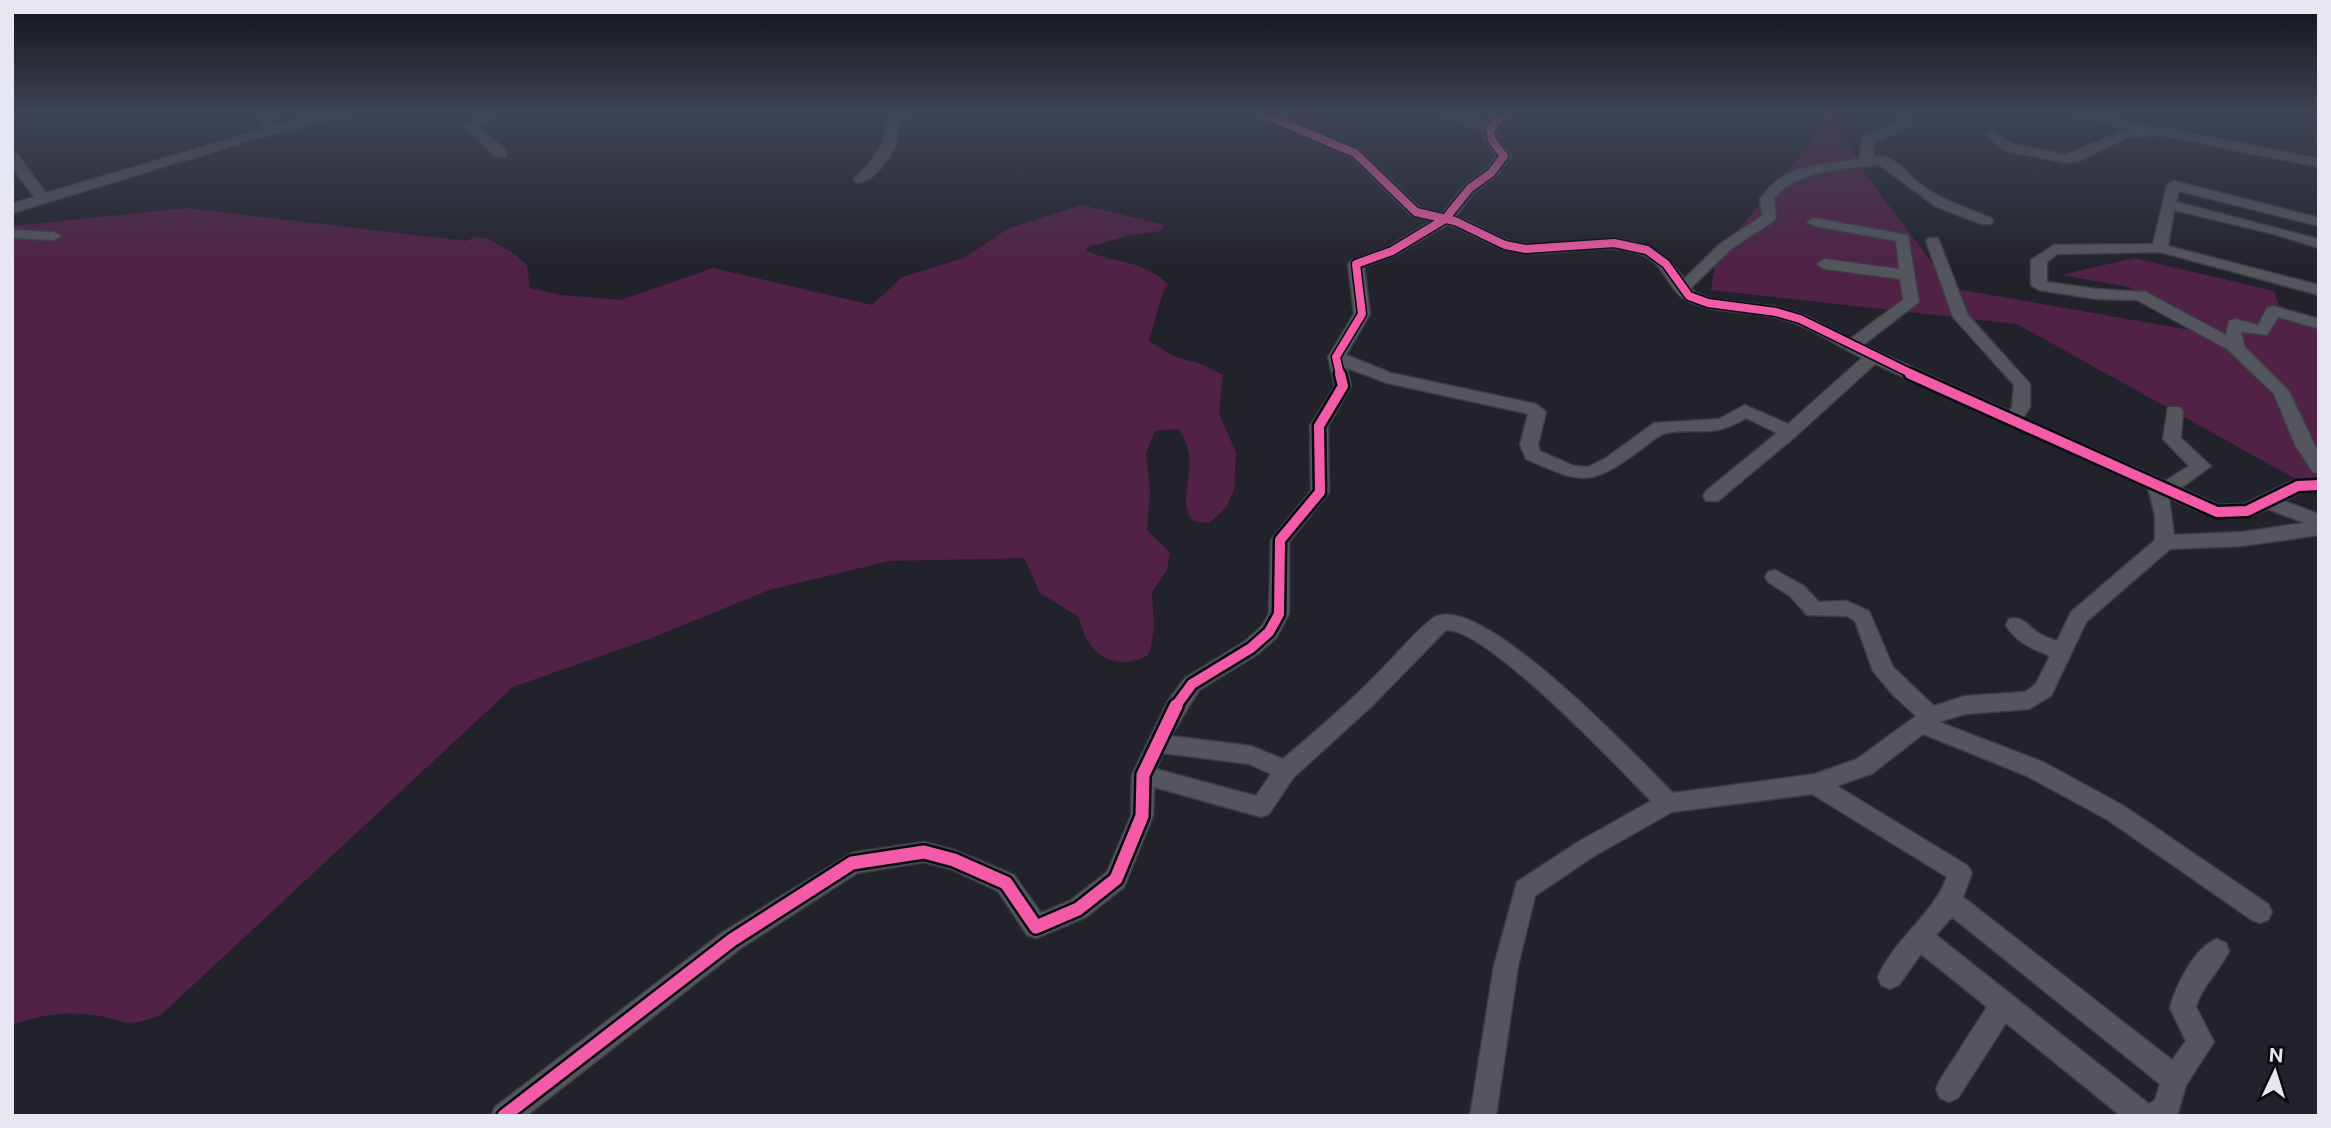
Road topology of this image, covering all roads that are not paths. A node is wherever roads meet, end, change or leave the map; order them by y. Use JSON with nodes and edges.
{"nodes":[{"id":1,"x":18,"y":166,"type":"edge"},
{"id":2,"x":159,"y":166,"type":"edge"},
{"id":3,"x":874,"y":166,"type":"edge"},
{"id":4,"x":1368,"y":166,"type":"edge"},
{"id":5,"x":1497,"y":166,"type":"edge"},
{"id":6,"x":1841,"y":166,"type":"edge"},
{"id":7,"x":1892,"y":166,"type":"edge"},
{"id":8,"x":861,"y":179,"type":"dead end"},
{"id":9,"x":43,"y":199,"type":"junction"},
{"id":10,"x":2168,"y":204,"type":"junction"},
{"id":11,"x":12,"y":209,"type":"edge"},
{"id":12,"x":1445,"y":219,"type":"junction"},
{"id":13,"x":1986,"y":221,"type":"dead end"},
{"id":14,"x":1814,"y":222,"type":"dead end"},
{"id":15,"x":2319,"y":222,"type":"edge"},
{"id":16,"x":12,"y":234,"type":"edge"},
{"id":17,"x":54,"y":236,"type":"dead end"},
{"id":18,"x":1903,"y":238,"type":"junction"},
{"id":19,"x":2319,"y":244,"type":"edge"},
{"id":20,"x":2160,"y":248,"type":"junction"},
{"id":21,"x":1825,"y":264,"type":"dead end"},
{"id":22,"x":1908,"y":275,"type":"junction"},
{"id":23,"x":1683,"y":286,"type":"junction"},
{"id":24,"x":2319,"y":290,"type":"edge"},
{"id":25,"x":2316,"y":323,"type":"dead end"},
{"id":26,"x":1852,"y":345,"type":"junction"},
{"id":27,"x":2237,"y":349,"type":"junction"},
{"id":28,"x":1336,"y":357,"type":"junction"},
{"id":29,"x":1873,"y":357,"type":"junction"},
{"id":30,"x":2174,"y":411,"type":"dead end"},
{"id":31,"x":2012,"y":419,"type":"junction"},
{"id":32,"x":1790,"y":432,"type":"junction"},
{"id":33,"x":2319,"y":468,"type":"edge"},
{"id":34,"x":2319,"y":485,"type":"edge"},
{"id":35,"x":2162,"y":486,"type":"junction"},
{"id":36,"x":1712,"y":496,"type":"dead end"},
{"id":37,"x":2267,"y":500,"type":"junction"},
{"id":38,"x":2319,"y":522,"type":"edge"},
{"id":39,"x":2319,"y":528,"type":"edge"},
{"id":40,"x":2165,"y":542,"type":"junction"},
{"id":41,"x":1774,"y":577,"type":"dead end"},
{"id":42,"x":2017,"y":625,"type":"dead end"},
{"id":43,"x":2062,"y":652,"type":"junction"},
{"id":44,"x":1926,"y":720,"type":"junction"},
{"id":45,"x":1156,"y":743,"type":"junction"},
{"id":46,"x":1286,"y":770,"type":"junction"},
{"id":47,"x":1143,"y":775,"type":"junction"},
{"id":48,"x":1815,"y":784,"type":"junction"},
{"id":49,"x":1668,"y":803,"type":"junction"},
{"id":50,"x":1950,"y":901,"type":"junction"},
{"id":51,"x":2260,"y":912,"type":"dead end"},
{"id":52,"x":1919,"y":937,"type":"junction"},
{"id":53,"x":2217,"y":951,"type":"dead end"},
{"id":54,"x":1890,"y":977,"type":"dead end"},
{"id":55,"x":2002,"y":1006,"type":"junction"},
{"id":56,"x":2175,"y":1079,"type":"junction"},
{"id":57,"x":1949,"y":1089,"type":"dead end"},
{"id":58,"x":504,"y":1116,"type":"edge"},
{"id":59,"x":1483,"y":1116,"type":"edge"},
{"id":60,"x":2142,"y":1116,"type":"edge"},
{"id":61,"x":2155,"y":1116,"type":"edge"}],
"edges":[{"from":1,"to":9,"type":"street"},
{"from":2,"to":9,"type":"street"},
{"from":3,"to":8,"type":"street"},
{"from":4,"to":12,"type":"street"},
{"from":5,"to":12,"type":"street"},
{"from":6,"to":23,"type":"street"},
{"from":7,"to":13,"type":"street"},
{"from":9,"to":11,"type":"street"},
{"from":10,"to":15,"type":"street"},
{"from":10,"to":19,"type":"street"},
{"from":10,"to":20,"type":"street"},
{"from":12,"to":23,"type":"street"},
{"from":12,"to":28,"type":"street"},
{"from":14,"to":18,"type":"street"},
{"from":16,"to":17,"type":"street"},
{"from":18,"to":22,"type":"street"},
{"from":18,"to":31,"type":"street"},
{"from":20,"to":24,"type":"street"},
{"from":20,"to":27,"type":"street"},
{"from":21,"to":22,"type":"street"},
{"from":22,"to":26,"type":"street"},
{"from":23,"to":26,"type":"street"},
{"from":25,"to":27,"type":"street"},
{"from":26,"to":29,"type":"street"},
{"from":27,"to":33,"type":"street"},
{"from":28,"to":32,"type":"street"},
{"from":28,"to":45,"type":"street"},
{"from":29,"to":31,"type":"street"},
{"from":29,"to":32,"type":"street"},
{"from":30,"to":35,"type":"street"},
{"from":31,"to":35,"type":"street"},
{"from":32,"to":36,"type":"street"},
{"from":34,"to":37,"type":"street"},
{"from":35,"to":37,"type":"street"},
{"from":35,"to":40,"type":"street"},
{"from":37,"to":38,"type":"street"},
{"from":39,"to":40,"type":"street"},
{"from":40,"to":43,"type":"street"},
{"from":41,"to":44,"type":"street"},
{"from":42,"to":43,"type":"street"},
{"from":43,"to":44,"type":"street"},
{"from":44,"to":48,"type":"street"},
{"from":44,"to":51,"type":"street"},
{"from":45,"to":46,"type":"street"},
{"from":45,"to":47,"type":"street"},
{"from":46,"to":47,"type":"street"},
{"from":46,"to":49,"type":"street"},
{"from":47,"to":58,"type":"street"},
{"from":48,"to":49,"type":"street"},
{"from":48,"to":50,"type":"street"},
{"from":49,"to":59,"type":"street"},
{"from":50,"to":52,"type":"street"},
{"from":50,"to":56,"type":"street"},
{"from":52,"to":54,"type":"street"},
{"from":52,"to":55,"type":"street"},
{"from":53,"to":56,"type":"street"},
{"from":55,"to":57,"type":"street"},
{"from":55,"to":60,"type":"street"},
{"from":56,"to":61,"type":"street"}]}
